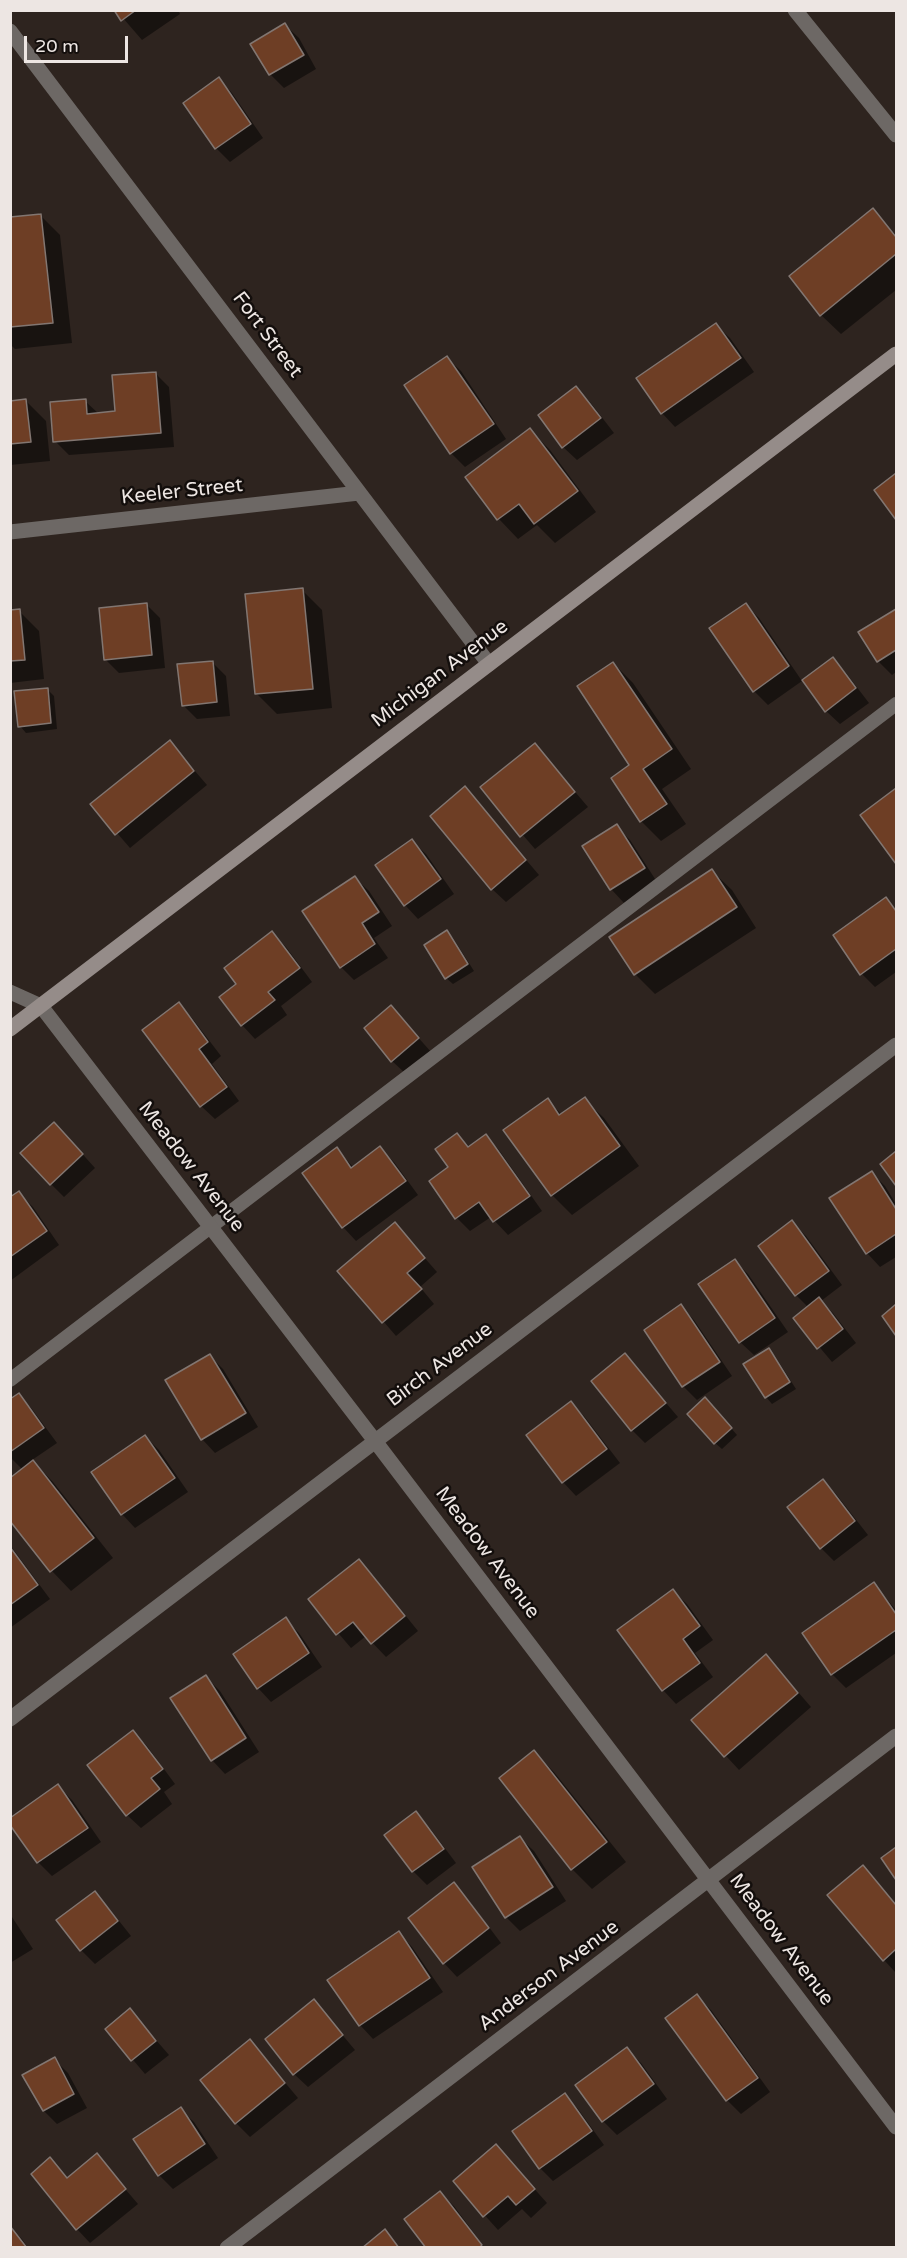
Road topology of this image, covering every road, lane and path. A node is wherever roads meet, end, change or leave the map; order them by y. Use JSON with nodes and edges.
{"nodes":[{"id":1,"x":795,"y":10,"type":"edge"},
{"id":2,"x":10,"y":31,"type":"edge"},
{"id":3,"x":897,"y":135,"type":"edge"},
{"id":4,"x":897,"y":354,"type":"edge"},
{"id":5,"x":359,"y":493,"type":"junction"},
{"id":6,"x":10,"y":532,"type":"edge"},
{"id":7,"x":489,"y":664,"type":"junction"},
{"id":8,"x":897,"y":704,"type":"edge"},
{"id":9,"x":10,"y":992,"type":"edge"},
{"id":10,"x":41,"y":1006,"type":"junction"},
{"id":11,"x":10,"y":1029,"type":"edge"},
{"id":12,"x":897,"y":1045,"type":"edge"},
{"id":13,"x":211,"y":1227,"type":"junction"},
{"id":14,"x":10,"y":1380,"type":"edge"},
{"id":15,"x":375,"y":1441,"type":"junction"},
{"id":16,"x":10,"y":1719,"type":"edge"},
{"id":17,"x":897,"y":1736,"type":"edge"},
{"id":18,"x":710,"y":1881,"type":"junction"},
{"id":19,"x":897,"y":2127,"type":"edge"},
{"id":20,"x":226,"y":2247,"type":"edge"}],
"edges":[{"from":1,"to":3,"type":"street"},
{"from":2,"to":5,"type":"street","name":"Fort Street"},
{"from":4,"to":7,"type":"street","name":"Michigan Avenue"},
{"from":5,"to":6,"type":"street","name":"Keeler Street"},
{"from":5,"to":7,"type":"street","name":"Fort Street"},
{"from":7,"to":10,"type":"street","name":"Michigan Avenue"},
{"from":8,"to":13,"type":"lane"},
{"from":9,"to":10,"type":"street"},
{"from":10,"to":11,"type":"street","name":"Michigan Avenue"},
{"from":10,"to":13,"type":"street","name":"Meadow Avenue"},
{"from":12,"to":15,"type":"street","name":"Birch Avenue"},
{"from":13,"to":14,"type":"lane"},
{"from":13,"to":15,"type":"street","name":"Meadow Avenue"},
{"from":15,"to":16,"type":"street","name":"Birch Avenue"},
{"from":15,"to":18,"type":"street","name":"Meadow Avenue"},
{"from":17,"to":18,"type":"street","name":"Anderson Avenue"},
{"from":18,"to":19,"type":"street","name":"Meadow Avenue"},
{"from":18,"to":20,"type":"street","name":"Anderson Avenue"}]}
